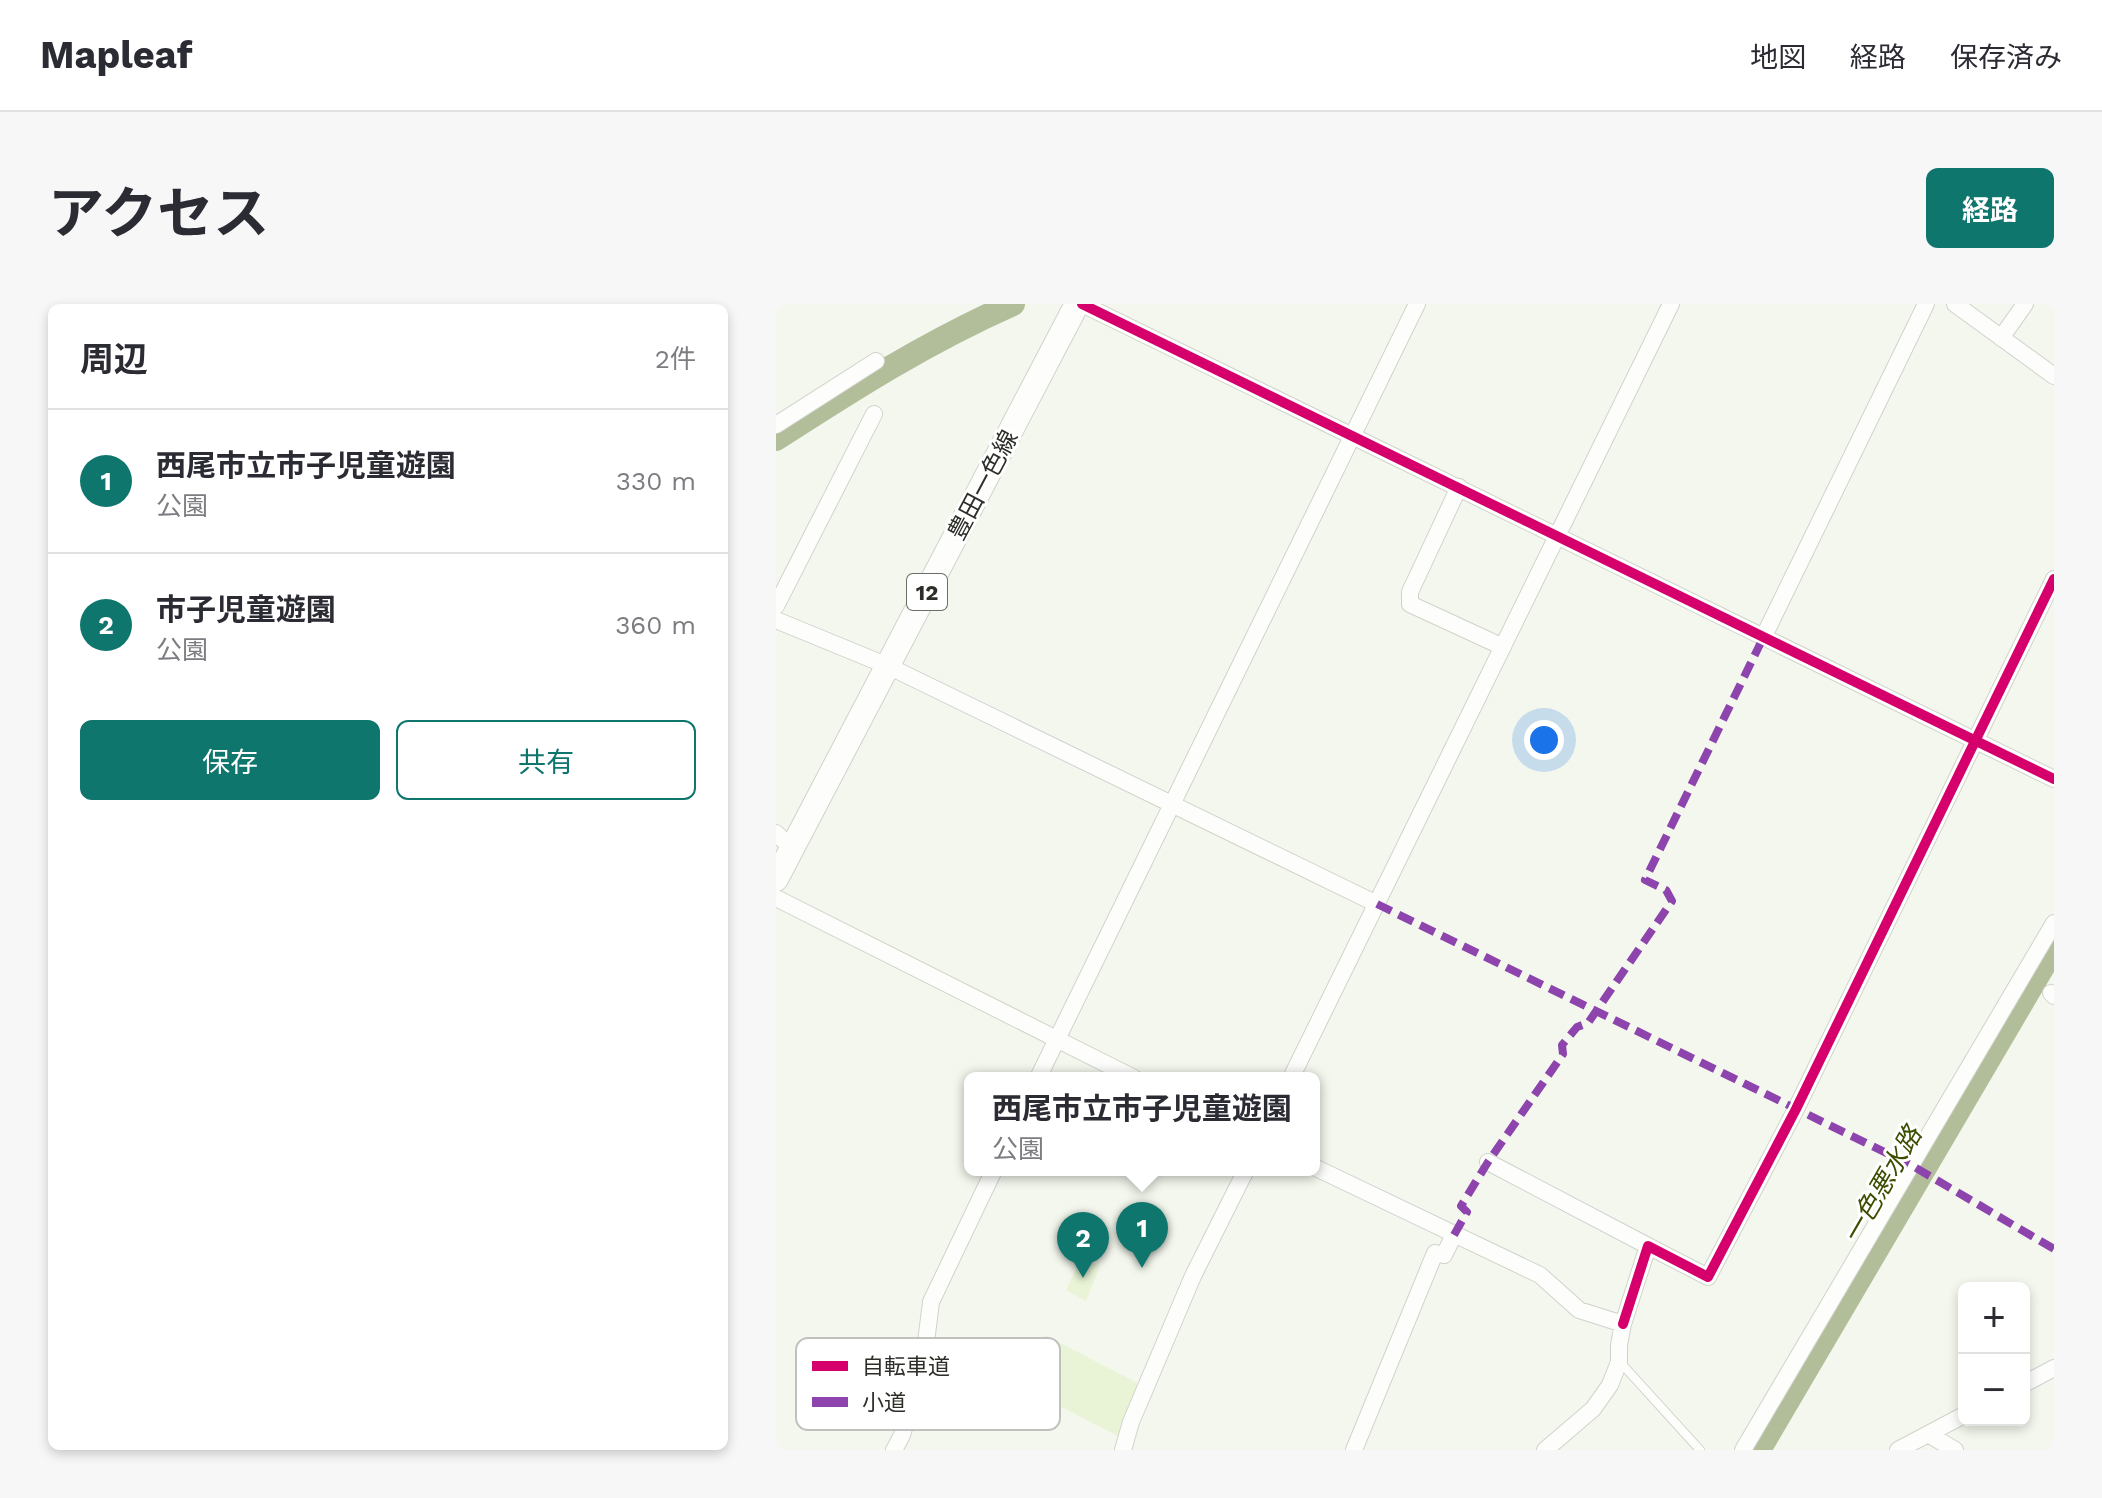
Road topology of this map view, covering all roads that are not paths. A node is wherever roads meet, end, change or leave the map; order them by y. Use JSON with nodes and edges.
{"nodes":[{"id":1,"x":1080,"y":304,"type":"edge"},
{"id":2,"x":1417,"y":304,"type":"edge"},
{"id":3,"x":1671,"y":304,"type":"edge"},
{"id":4,"x":1926,"y":304,"type":"edge"},
{"id":5,"x":1955,"y":304,"type":"edge"},
{"id":6,"x":2025,"y":304,"type":"edge"},
{"id":7,"x":2001,"y":338,"type":"junction"},
{"id":8,"x":876,"y":361,"type":"dead end"},
{"id":9,"x":2054,"y":376,"type":"edge"},
{"id":10,"x":874,"y":414,"type":"dead end"},
{"id":11,"x":776,"y":425,"type":"edge"},
{"id":12,"x":1351,"y":434,"type":"junction"},
{"id":13,"x":1459,"y":487,"type":"junction"},
{"id":14,"x":1558,"y":535,"type":"junction"},
{"id":15,"x":2054,"y":579,"type":"edge"},
{"id":16,"x":776,"y":606,"type":"edge"},
{"id":17,"x":776,"y":620,"type":"edge"},
{"id":18,"x":1764,"y":636,"type":"junction"},
{"id":19,"x":1503,"y":647,"type":"junction"},
{"id":20,"x":888,"y":666,"type":"junction"},
{"id":21,"x":1974,"y":740,"type":"junction"},
{"id":22,"x":2054,"y":779,"type":"edge"},
{"id":23,"x":1172,"y":804,"type":"junction"},
{"id":24,"x":784,"y":841,"type":"edge"},
{"id":25,"x":776,"y":879,"type":"edge"},
{"id":26,"x":776,"y":898,"type":"edge"},
{"id":27,"x":1377,"y":904,"type":"junction"},
{"id":28,"x":2054,"y":923,"type":"edge"},
{"id":29,"x":1057,"y":1039,"type":"junction"},
{"id":30,"x":1041,"y":1072,"type":"edge"},
{"id":31,"x":1122,"y":1072,"type":"edge"},
{"id":32,"x":1294,"y":1072,"type":"edge"},
{"id":33,"x":1488,"y":1162,"type":"dead end"},
{"id":34,"x":1320,"y":1170,"type":"edge"},
{"id":35,"x":991,"y":1176,"type":"edge"},
{"id":36,"x":1243,"y":1176,"type":"edge"},
{"id":37,"x":1454,"y":1235,"type":"junction"},
{"id":38,"x":1648,"y":1246,"type":"junction"},
{"id":39,"x":1623,"y":1324,"type":"junction"},
{"id":40,"x":926,"y":1338,"type":"edge"},
{"id":41,"x":1619,"y":1362,"type":"junction"},
{"id":42,"x":2054,"y":1368,"type":"edge"},
{"id":43,"x":2030,"y":1381,"type":"edge"},
{"id":44,"x":1958,"y":1418,"type":"edge"},
{"id":45,"x":904,"y":1430,"type":"edge"},
{"id":46,"x":1928,"y":1434,"type":"junction"},
{"id":47,"x":894,"y":1450,"type":"edge"},
{"id":48,"x":1123,"y":1450,"type":"edge"},
{"id":49,"x":1354,"y":1450,"type":"edge"},
{"id":50,"x":1545,"y":1450,"type":"edge"},
{"id":51,"x":1700,"y":1450,"type":"edge"},
{"id":52,"x":1743,"y":1450,"type":"edge"},
{"id":53,"x":1898,"y":1450,"type":"edge"},
{"id":54,"x":1955,"y":1450,"type":"edge"}],
"edges":[{"from":1,"to":12,"type":"street"},
{"from":1,"to":20,"type":"main road","name":"豊田一色線","number":"12"},
{"from":2,"to":12,"type":"street"},
{"from":3,"to":14,"type":"street"},
{"from":4,"to":18,"type":"street"},
{"from":5,"to":7,"type":"street"},
{"from":6,"to":7,"type":"street"},
{"from":7,"to":9,"type":"street"},
{"from":8,"to":11,"type":"street"},
{"from":10,"to":16,"type":"street"},
{"from":12,"to":13,"type":"street"},
{"from":12,"to":23,"type":"street"},
{"from":13,"to":14,"type":"street"},
{"from":13,"to":19,"type":"street"},
{"from":14,"to":18,"type":"street"},
{"from":14,"to":19,"type":"street"},
{"from":15,"to":21,"type":"street"},
{"from":17,"to":20,"type":"street"},
{"from":18,"to":21,"type":"street"},
{"from":19,"to":27,"type":"street"},
{"from":20,"to":23,"type":"street"},
{"from":20,"to":24,"type":"main road","name":"豊田一色線","number":"12"},
{"from":21,"to":22,"type":"street"},
{"from":21,"to":38,"type":"street"},
{"from":23,"to":27,"type":"street"},
{"from":23,"to":29,"type":"street"},
{"from":24,"to":25,"type":"main road","name":"豊田一色線","number":"12"},
{"from":26,"to":29,"type":"street"},
{"from":27,"to":32,"type":"street"},
{"from":28,"to":52,"type":"street"},
{"from":29,"to":30,"type":"street"},
{"from":29,"to":31,"type":"street"},
{"from":33,"to":38,"type":"street"},
{"from":34,"to":37,"type":"street"},
{"from":35,"to":40,"type":"street"},
{"from":36,"to":48,"type":"street"},
{"from":37,"to":39,"type":"street"},
{"from":37,"to":49,"type":"street"},
{"from":38,"to":39,"type":"street"},
{"from":39,"to":41,"type":"street"},
{"from":41,"to":50,"type":"street"},
{"from":41,"to":51,"type":"lane"},
{"from":42,"to":43,"type":"street"},
{"from":44,"to":46,"type":"street"},
{"from":45,"to":47,"type":"street"},
{"from":46,"to":53,"type":"street"},
{"from":46,"to":54,"type":"street"}]}
